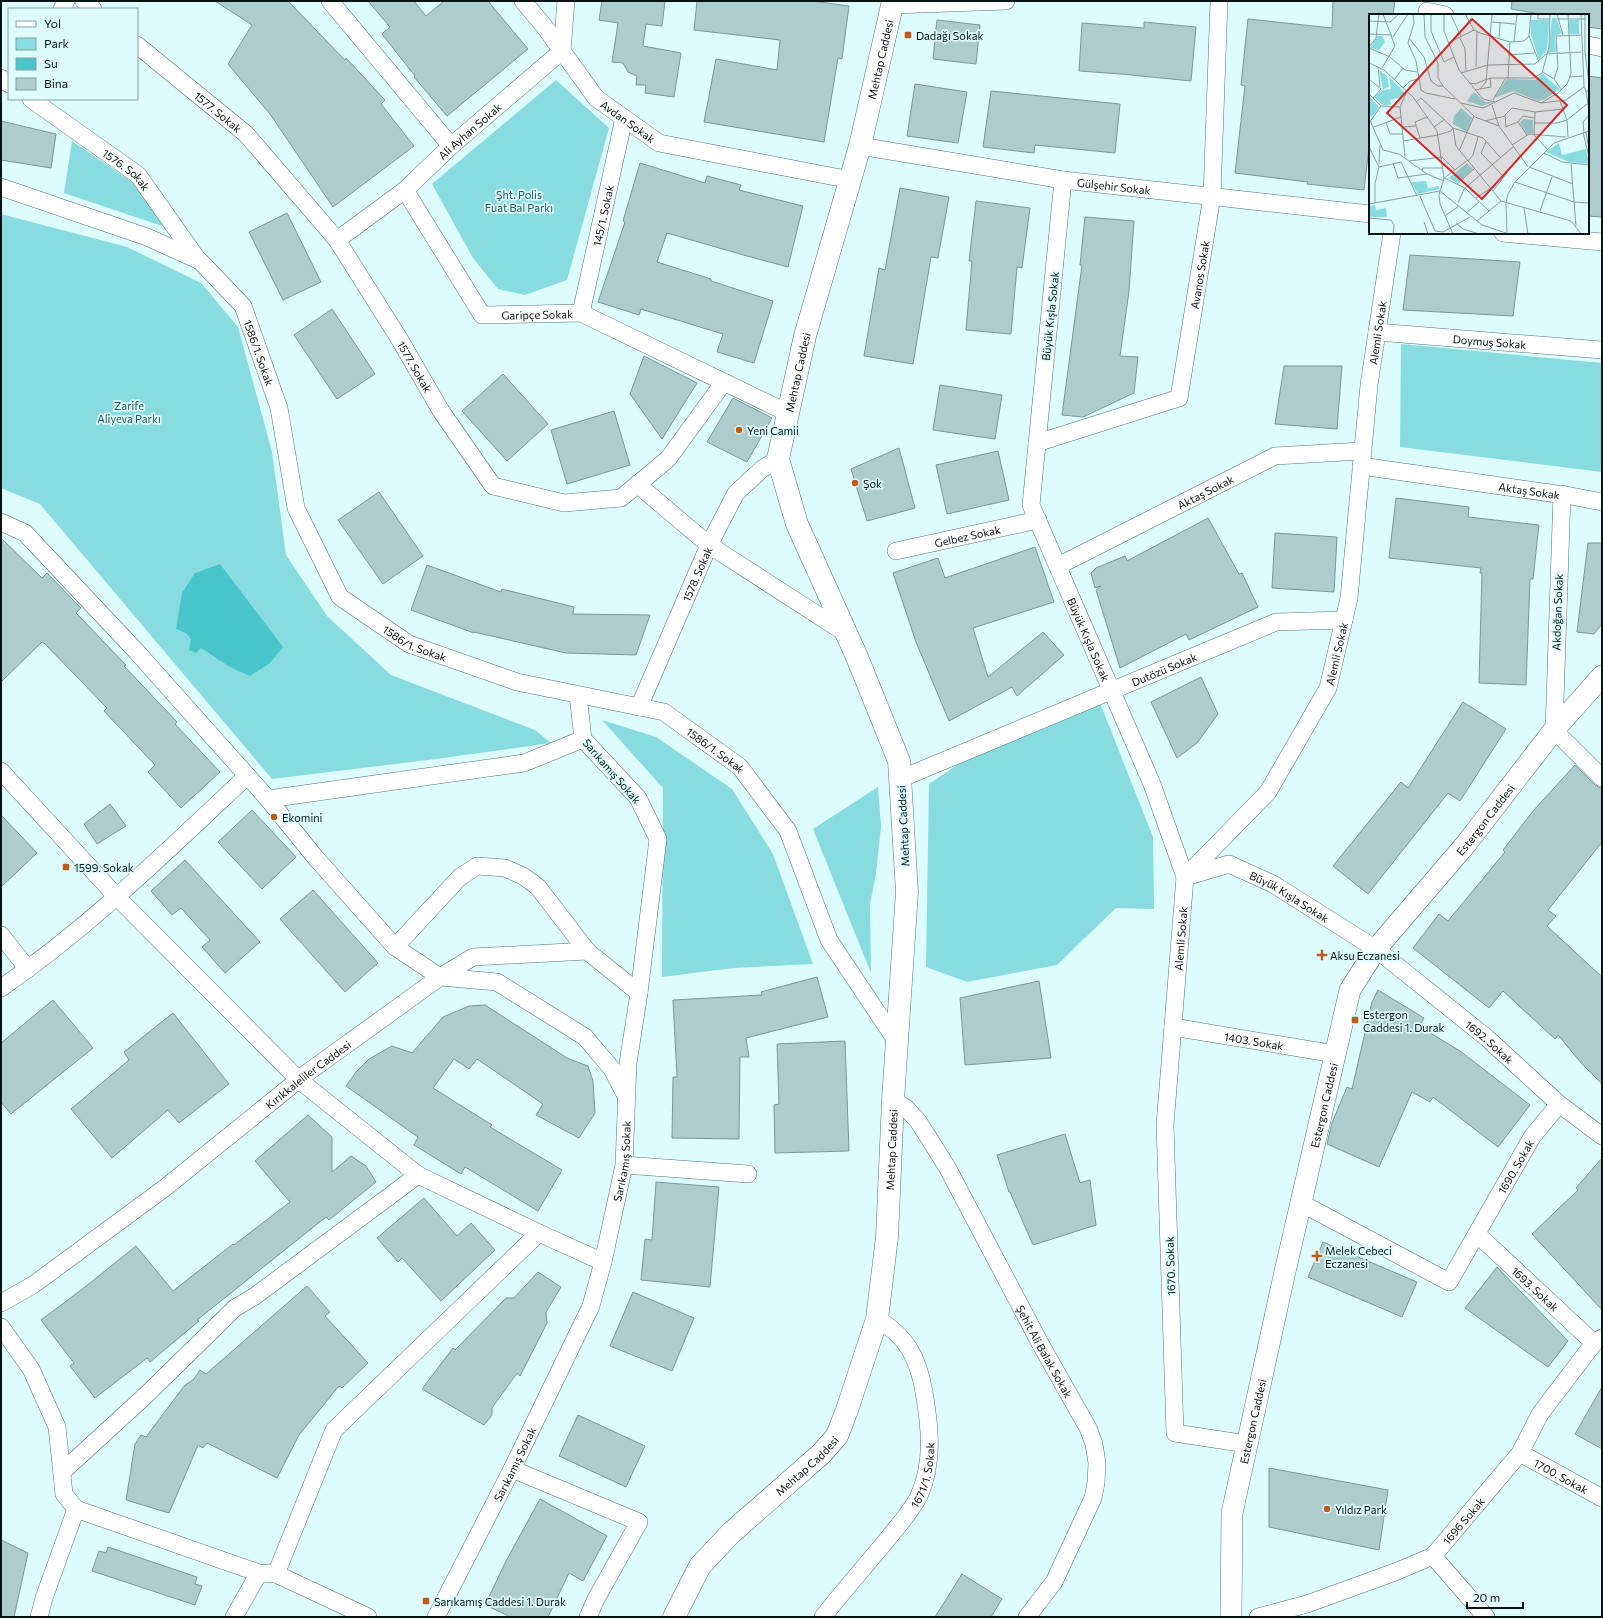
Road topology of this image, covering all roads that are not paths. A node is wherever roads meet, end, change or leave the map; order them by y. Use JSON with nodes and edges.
{"nodes":[{"id":1,"x":84,"y":1,"type":"edge"},
{"id":2,"x":330,"y":1,"type":"edge"},
{"id":3,"x":523,"y":1,"type":"edge"},
{"id":4,"x":566,"y":1,"type":"edge"},
{"id":5,"x":1006,"y":1,"type":"edge"},
{"id":6,"x":1219,"y":1,"type":"edge"},
{"id":7,"x":892,"y":3,"type":"edge"},
{"id":8,"x":92,"y":8,"type":"edge"},
{"id":9,"x":1427,"y":9,"type":"edge"},
{"id":10,"x":1442,"y":14,"type":"edge"},
{"id":11,"x":1589,"y":45,"type":"edge"},
{"id":12,"x":138,"y":46,"type":"edge"},
{"id":13,"x":1602,"y":48,"type":"edge"},
{"id":14,"x":562,"y":51,"type":"junction"},
{"id":15,"x":32,"y":100,"type":"edge"},
{"id":16,"x":624,"y":118,"type":"junction"},
{"id":17,"x":451,"y":146,"type":"junction"},
{"id":18,"x":860,"y":146,"type":"junction"},
{"id":19,"x":851,"y":180,"type":"junction"},
{"id":20,"x":1063,"y":180,"type":"junction"},
{"id":21,"x":1,"y":187,"type":"edge"},
{"id":22,"x":405,"y":190,"type":"junction"},
{"id":23,"x":1212,"y":196,"type":"junction"},
{"id":24,"x":1369,"y":214,"type":"edge"},
{"id":25,"x":1392,"y":234,"type":"edge"},
{"id":26,"x":1514,"y":234,"type":"edge"},
{"id":27,"x":337,"y":240,"type":"junction"},
{"id":28,"x":1602,"y":242,"type":"edge"},
{"id":29,"x":200,"y":261,"type":"junction"},
{"id":30,"x":581,"y":313,"type":"junction"},
{"id":31,"x":1377,"y":332,"type":"junction"},
{"id":32,"x":1602,"y":350,"type":"edge"},
{"id":33,"x":724,"y":382,"type":"junction"},
{"id":34,"x":788,"y":413,"type":"junction"},
{"id":35,"x":1037,"y":443,"type":"junction"},
{"id":36,"x":778,"y":459,"type":"junction"},
{"id":37,"x":1362,"y":459,"type":"junction"},
{"id":38,"x":637,"y":484,"type":"junction"},
{"id":39,"x":1562,"y":494,"type":"junction"},
{"id":40,"x":1602,"y":502,"type":"edge"},
{"id":41,"x":1038,"y":520,"type":"junction"},
{"id":42,"x":1,"y":522,"type":"edge"},
{"id":43,"x":709,"y":545,"type":"junction"},
{"id":44,"x":896,"y":551,"type":"dead end"},
{"id":45,"x":1058,"y":566,"type":"junction"},
{"id":46,"x":1344,"y":620,"type":"junction"},
{"id":47,"x":847,"y":634,"type":"junction"},
{"id":48,"x":1602,"y":676,"type":"edge"},
{"id":49,"x":1112,"y":691,"type":"junction"},
{"id":50,"x":578,"y":694,"type":"junction"},
{"id":51,"x":639,"y":707,"type":"junction"},
{"id":52,"x":1554,"y":730,"type":"junction"},
{"id":53,"x":582,"y":739,"type":"junction"},
{"id":54,"x":1,"y":771,"type":"edge"},
{"id":55,"x":246,"y":776,"type":"junction"},
{"id":56,"x":1602,"y":778,"type":"edge"},
{"id":57,"x":900,"y":779,"type":"junction"},
{"id":58,"x":268,"y":799,"type":"junction"},
{"id":59,"x":1185,"y":877,"type":"junction"},
{"id":60,"x":117,"y":897,"type":"junction"},
{"id":61,"x":1,"y":935,"type":"edge"},
{"id":62,"x":395,"y":947,"type":"junction"},
{"id":63,"x":1376,"y":949,"type":"junction"},
{"id":64,"x":587,"y":951,"type":"junction"},
{"id":65,"x":28,"y":969,"type":"junction"},
{"id":66,"x":440,"y":977,"type":"junction"},
{"id":67,"x":1,"y":988,"type":"edge"},
{"id":68,"x":639,"y":993,"type":"junction"},
{"id":69,"x":1173,"y":1027,"type":"junction"},
{"id":70,"x":897,"y":1042,"type":"junction"},
{"id":71,"x":1335,"y":1054,"type":"junction"},
{"id":72,"x":298,"y":1080,"type":"junction"},
{"id":73,"x":626,"y":1098,"type":"junction"},
{"id":74,"x":894,"y":1100,"type":"junction"},
{"id":75,"x":1559,"y":1104,"type":"junction"},
{"id":76,"x":1602,"y":1136,"type":"edge"},
{"id":77,"x":624,"y":1165,"type":"junction"},
{"id":78,"x":748,"y":1174,"type":"dead end"},
{"id":79,"x":418,"y":1175,"type":"junction"},
{"id":80,"x":1301,"y":1203,"type":"junction"},
{"id":81,"x":539,"y":1234,"type":"junction"},
{"id":82,"x":1477,"y":1234,"type":"junction"},
{"id":83,"x":603,"y":1262,"type":"junction"},
{"id":84,"x":1,"y":1303,"type":"edge"},
{"id":85,"x":877,"y":1319,"type":"junction"},
{"id":86,"x":1,"y":1327,"type":"edge"},
{"id":87,"x":1598,"y":1340,"type":"edge"},
{"id":88,"x":1247,"y":1444,"type":"junction"},
{"id":89,"x":1520,"y":1453,"type":"junction"},
{"id":90,"x":512,"y":1469,"type":"junction"},
{"id":91,"x":62,"y":1472,"type":"junction"},
{"id":92,"x":1602,"y":1498,"type":"edge"},
{"id":93,"x":76,"y":1509,"type":"junction"},
{"id":94,"x":1433,"y":1556,"type":"junction"},
{"id":95,"x":259,"y":1573,"type":"junction"},
{"id":96,"x":276,"y":1574,"type":"junction"},
{"id":97,"x":39,"y":1617,"type":"edge"},
{"id":98,"x":234,"y":1617,"type":"edge"},
{"id":99,"x":368,"y":1617,"type":"edge"},
{"id":100,"x":436,"y":1617,"type":"edge"},
{"id":101,"x":588,"y":1617,"type":"edge"},
{"id":102,"x":674,"y":1617,"type":"edge"},
{"id":103,"x":823,"y":1617,"type":"edge"},
{"id":104,"x":1027,"y":1617,"type":"edge"},
{"id":105,"x":1231,"y":1617,"type":"edge"},
{"id":106,"x":1258,"y":1617,"type":"edge"},
{"id":107,"x":1486,"y":1617,"type":"edge"}],
"edges":[{"from":1,"to":8,"type":"street"},
{"from":2,"to":17,"type":"street"},
{"from":3,"to":14,"type":"street","name":"Avdan Sokak"},
{"from":4,"to":14,"type":"street"},
{"from":5,"to":7,"type":"street"},
{"from":6,"to":23,"type":"street","name":"Avanos Sokak"},
{"from":7,"to":18,"type":"main road","name":"Mehtap Caddesi"},
{"from":9,"to":10,"type":"street"},
{"from":11,"to":13,"type":"street"},
{"from":12,"to":27,"type":"street","name":"1577. Sokak"},
{"from":14,"to":16,"type":"street","name":"Avdan Sokak"},
{"from":14,"to":17,"type":"street","name":"Ali Ayhan Sokak"},
{"from":15,"to":29,"type":"street","name":"1576. Sokak"},
{"from":16,"to":19,"type":"street","name":"Avdan Sokak"},
{"from":16,"to":30,"type":"street","name":"145/1. Sokak"},
{"from":17,"to":22,"type":"street","name":"Ali Ayhan Sokak"},
{"from":18,"to":19,"type":"main road","name":"Mehtap Caddesi"},
{"from":18,"to":20,"type":"street","name":"Gülşehir Sokak"},
{"from":19,"to":34,"type":"main road","name":"Mehtap Caddesi"},
{"from":20,"to":23,"type":"street","name":"Gülşehir Sokak"},
{"from":20,"to":35,"type":"street","name":"Büyük Kışla Sokak"},
{"from":21,"to":29,"type":"street","name":"1586/1. Sokak"},
{"from":22,"to":27,"type":"street","name":"Ali Ayhan Sokak"},
{"from":22,"to":30,"type":"street","name":"Garipçe Sokak"},
{"from":23,"to":24,"type":"street","name":"Gülşehir Sokak"},
{"from":23,"to":35,"type":"street","name":"Avanos Sokak"},
{"from":25,"to":31,"type":"street","name":"Alemli Sokak"},
{"from":26,"to":28,"type":"street"},
{"from":27,"to":38,"type":"street","name":"1577. Sokak"},
{"from":29,"to":50,"type":"street","name":"1586/1. Sokak"},
{"from":30,"to":33,"type":"street","name":"Garipçe Sokak"},
{"from":31,"to":32,"type":"street","name":"Doymuş Sokak"},
{"from":31,"to":37,"type":"street","name":"Alemli Sokak"},
{"from":33,"to":34,"type":"street","name":"Garipçe Sokak"},
{"from":33,"to":38,"type":"street","name":"1577. Sokak"},
{"from":34,"to":36,"type":"main road","name":"Mehtap Caddesi"},
{"from":35,"to":41,"type":"street","name":"Büyük Kışla Sokak"},
{"from":36,"to":43,"type":"street","name":"1578. Sokak"},
{"from":36,"to":47,"type":"main road","name":"Mehtap Caddesi"},
{"from":37,"to":39,"type":"street","name":"Aktaş Sokak"},
{"from":37,"to":45,"type":"street","name":"Aktaş Sokak"},
{"from":37,"to":46,"type":"street","name":"Alemli Sokak"},
{"from":38,"to":43,"type":"street"},
{"from":39,"to":40,"type":"street","name":"Aktaş Sokak"},
{"from":39,"to":52,"type":"street","name":"Akdoğan Sokak"},
{"from":41,"to":44,"type":"street","name":"Gelbez Sokak"},
{"from":41,"to":45,"type":"street","name":"Büyük Kışla Sokak"},
{"from":42,"to":55,"type":"street"},
{"from":43,"to":47,"type":"street"},
{"from":43,"to":51,"type":"street","name":"1578. Sokak"},
{"from":45,"to":49,"type":"street","name":"Büyük Kışla Sokak"},
{"from":46,"to":49,"type":"street","name":"Dutözü Sokak"},
{"from":46,"to":59,"type":"street","name":"Alemli Sokak"},
{"from":47,"to":57,"type":"main road","name":"Mehtap Caddesi"},
{"from":48,"to":52,"type":"street","name":"Estergon Caddesi"},
{"from":49,"to":57,"type":"street","name":"Dutözü Sokak"},
{"from":49,"to":59,"type":"street","name":"Büyük Kışla Sokak"},
{"from":50,"to":51,"type":"street","name":"1586/1. Sokak"},
{"from":50,"to":53,"type":"street","name":"Sarıkamış Sokak"},
{"from":51,"to":70,"type":"street","name":"1586/1. Sokak"},
{"from":52,"to":56,"type":"street"},
{"from":52,"to":63,"type":"street","name":"Estergon Caddesi"},
{"from":53,"to":58,"type":"street"},
{"from":53,"to":68,"type":"street","name":"Sarıkamış Sokak"},
{"from":54,"to":60,"type":"street"},
{"from":55,"to":58,"type":"street"},
{"from":55,"to":60,"type":"street"},
{"from":57,"to":70,"type":"main road","name":"Mehtap Caddesi"},
{"from":58,"to":62,"type":"street"},
{"from":59,"to":63,"type":"street","name":"Büyük Kışla Sokak"},
{"from":59,"to":69,"type":"street","name":"Alemli Sokak"},
{"from":60,"to":65,"type":"street"},
{"from":60,"to":72,"type":"street"},
{"from":61,"to":65,"type":"street"},
{"from":62,"to":64,"type":"street"},
{"from":62,"to":66,"type":"street"},
{"from":63,"to":71,"type":"street","name":"Estergon Caddesi"},
{"from":63,"to":75,"type":"street","name":"1692. Sokak"},
{"from":64,"to":66,"type":"street","name":"Kırıkkaleliler Caddesi"},
{"from":64,"to":68,"type":"street"},
{"from":65,"to":67,"type":"street"},
{"from":66,"to":72,"type":"street","name":"Kırıkkaleliler Caddesi"},
{"from":66,"to":73,"type":"street"},
{"from":68,"to":73,"type":"street","name":"Sarıkamış Sokak"},
{"from":69,"to":71,"type":"street","name":"1403. Sokak"},
{"from":69,"to":88,"type":"street","name":"1670. Sokak"},
{"from":70,"to":74,"type":"main road","name":"Mehtap Caddesi"},
{"from":71,"to":80,"type":"street","name":"Estergon Caddesi"},
{"from":72,"to":79,"type":"street"},
{"from":72,"to":84,"type":"street","name":"Kırıkkaleliler Caddesi"},
{"from":73,"to":77,"type":"street","name":"Sarıkamış Sokak"},
{"from":74,"to":85,"type":"main road","name":"Mehtap Caddesi"},
{"from":74,"to":104,"type":"street","name":"Şehit Ali Balak Sokak"},
{"from":75,"to":76,"type":"street","name":"1692. Sokak"},
{"from":75,"to":82,"type":"street","name":"1690. Sokak"},
{"from":77,"to":78,"type":"street"},
{"from":77,"to":83,"type":"street","name":"Sarıkamış Sokak"},
{"from":79,"to":81,"type":"street"},
{"from":79,"to":91,"type":"street"},
{"from":80,"to":82,"type":"street","name":"1690. Sokak"},
{"from":80,"to":88,"type":"street","name":"Estergon Caddesi"},
{"from":81,"to":83,"type":"street"},
{"from":81,"to":96,"type":"street"},
{"from":82,"to":87,"type":"street","name":"1693. Sokak"},
{"from":83,"to":90,"type":"street","name":"Sarıkamış Sokak"},
{"from":85,"to":102,"type":"main road","name":"Mehtap Caddesi"},
{"from":85,"to":103,"type":"street","name":"1671/1. Sokak"},
{"from":86,"to":91,"type":"street"},
{"from":87,"to":89,"type":"street","name":"1696 Sokak"},
{"from":88,"to":105,"type":"street","name":"Estergon Caddesi"},
{"from":89,"to":92,"type":"street","name":"1700. Sokak"},
{"from":89,"to":94,"type":"street","name":"1696 Sokak"},
{"from":90,"to":100,"type":"street","name":"Sarıkamış Sokak"},
{"from":90,"to":101,"type":"street"},
{"from":91,"to":93,"type":"street"},
{"from":93,"to":95,"type":"street"},
{"from":93,"to":97,"type":"street"},
{"from":94,"to":106,"type":"street","name":"1696 Sokak"},
{"from":94,"to":107,"type":"street"},
{"from":95,"to":96,"type":"street"},
{"from":95,"to":98,"type":"street"},
{"from":96,"to":99,"type":"street"}]}
